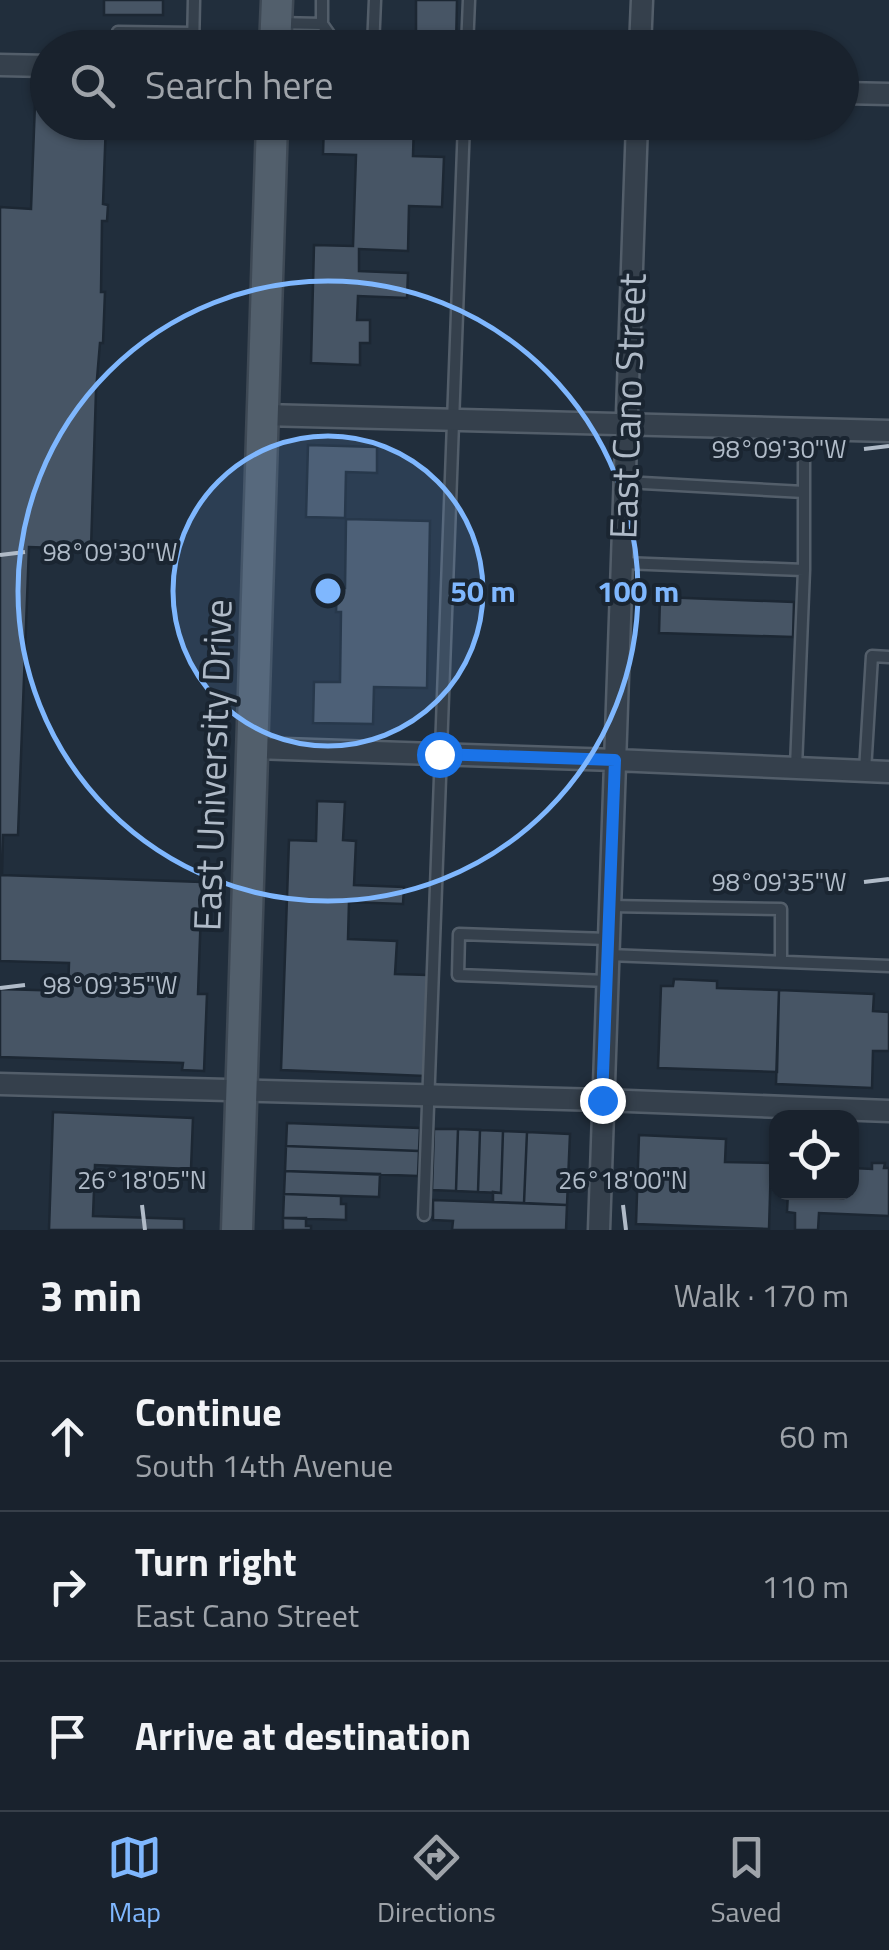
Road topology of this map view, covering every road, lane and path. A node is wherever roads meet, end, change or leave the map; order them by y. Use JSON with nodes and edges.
{"nodes":[{"id":1,"x":194,"y":0,"type":"edge"},
{"id":2,"x":322,"y":0,"type":"edge"},
{"id":3,"x":375,"y":0,"type":"edge"},
{"id":4,"x":468,"y":0,"type":"edge"},
{"id":5,"x":642,"y":0,"type":"edge"},
{"id":6,"x":276,"y":24,"type":"edge"},
{"id":7,"x":322,"y":24,"type":"junction"},
{"id":8,"x":193,"y":30,"type":"edge"},
{"id":9,"x":326,"y":30,"type":"edge"},
{"id":10,"x":374,"y":30,"type":"edge"},
{"id":11,"x":467,"y":30,"type":"edge"},
{"id":12,"x":641,"y":30,"type":"edge"},
{"id":13,"x":0,"y":65,"type":"edge"},
{"id":14,"x":30,"y":66,"type":"edge"},
{"id":15,"x":859,"y":93,"type":"edge"},
{"id":16,"x":889,"y":94,"type":"edge"},
{"id":17,"x":271,"y":140,"type":"edge"},
{"id":18,"x":463,"y":140,"type":"edge"},
{"id":19,"x":637,"y":140,"type":"edge"},
{"id":20,"x":263,"y":415,"type":"junction"},
{"id":21,"x":454,"y":419,"type":"junction"},
{"id":22,"x":627,"y":424,"type":"junction"},
{"id":23,"x":804,"y":429,"type":"junction"},
{"id":24,"x":889,"y":432,"type":"edge"},
{"id":25,"x":625,"y":482,"type":"junction"},
{"id":26,"x":804,"y":492,"type":"junction"},
{"id":27,"x":622,"y":563,"type":"junction"},
{"id":28,"x":804,"y":570,"type":"junction"},
{"id":29,"x":889,"y":656,"type":"edge"},
{"id":30,"x":252,"y":748,"type":"junction"},
{"id":31,"x":439,"y":754,"type":"junction"},
{"id":32,"x":615,"y":760,"type":"junction"},
{"id":33,"x":796,"y":768,"type":"junction"},
{"id":34,"x":866,"y":770,"type":"junction"},
{"id":35,"x":889,"y":772,"type":"edge"},
{"id":36,"x":610,"y":906,"type":"junction"},
{"id":37,"x":608,"y":947,"type":"junction"},
{"id":38,"x":781,"y":961,"type":"junction"},
{"id":39,"x":889,"y":966,"type":"edge"},
{"id":40,"x":607,"y":981,"type":"junction"},
{"id":41,"x":0,"y":1084,"type":"edge"},
{"id":42,"x":242,"y":1092,"type":"junction"},
{"id":43,"x":428,"y":1096,"type":"junction"},
{"id":44,"x":602,"y":1100,"type":"junction"},
{"id":45,"x":889,"y":1111,"type":"edge"},
{"id":46,"x":424,"y":1214,"type":"dead end"},
{"id":47,"x":238,"y":1230,"type":"edge"},
{"id":48,"x":599,"y":1230,"type":"edge"}],
"edges":[{"from":1,"to":8,"type":"lane"},
{"from":2,"to":7,"type":"lane"},
{"from":3,"to":10,"type":"lane"},
{"from":4,"to":11,"type":"lane"},
{"from":5,"to":12,"type":"street"},
{"from":6,"to":7,"type":"lane"},
{"from":7,"to":9,"type":"lane"},
{"from":13,"to":14,"type":"street"},
{"from":15,"to":16,"type":"street"},
{"from":17,"to":20,"type":"main road","name":"East University Drive"},
{"from":18,"to":21,"type":"lane"},
{"from":19,"to":22,"type":"street","name":"East Cano Street"},
{"from":20,"to":21,"type":"street"},
{"from":20,"to":30,"type":"main road","name":"East University Drive"},
{"from":21,"to":22,"type":"street"},
{"from":21,"to":31,"type":"lane"},
{"from":22,"to":23,"type":"street"},
{"from":22,"to":25,"type":"street","name":"East Cano Street"},
{"from":23,"to":24,"type":"street"},
{"from":23,"to":26,"type":"lane"},
{"from":25,"to":26,"type":"lane"},
{"from":25,"to":27,"type":"street","name":"East Cano Street"},
{"from":26,"to":28,"type":"lane"},
{"from":27,"to":28,"type":"lane"},
{"from":27,"to":32,"type":"street","name":"East Cano Street"},
{"from":28,"to":33,"type":"lane"},
{"from":29,"to":34,"type":"lane"},
{"from":30,"to":31,"type":"street"},
{"from":30,"to":42,"type":"main road","name":"East University Drive"},
{"from":31,"to":32,"type":"street"},
{"from":31,"to":43,"type":"lane"},
{"from":32,"to":33,"type":"street"},
{"from":32,"to":36,"type":"street","name":"East Cano Street"},
{"from":33,"to":34,"type":"street"},
{"from":34,"to":35,"type":"street"},
{"from":36,"to":37,"type":"street","name":"East Cano Street"},
{"from":36,"to":38,"type":"lane"},
{"from":37,"to":38,"type":"lane"},
{"from":37,"to":40,"type":"street","name":"East Cano Street"},
{"from":37,"to":40,"type":"lane"},
{"from":38,"to":39,"type":"lane"},
{"from":40,"to":44,"type":"street","name":"East Cano Street"},
{"from":41,"to":42,"type":"street"},
{"from":42,"to":43,"type":"street"},
{"from":42,"to":47,"type":"main road","name":"East University Drive"},
{"from":43,"to":44,"type":"street"},
{"from":43,"to":46,"type":"lane"},
{"from":44,"to":45,"type":"street"},
{"from":44,"to":48,"type":"street","name":"East Cano Street"}]}
